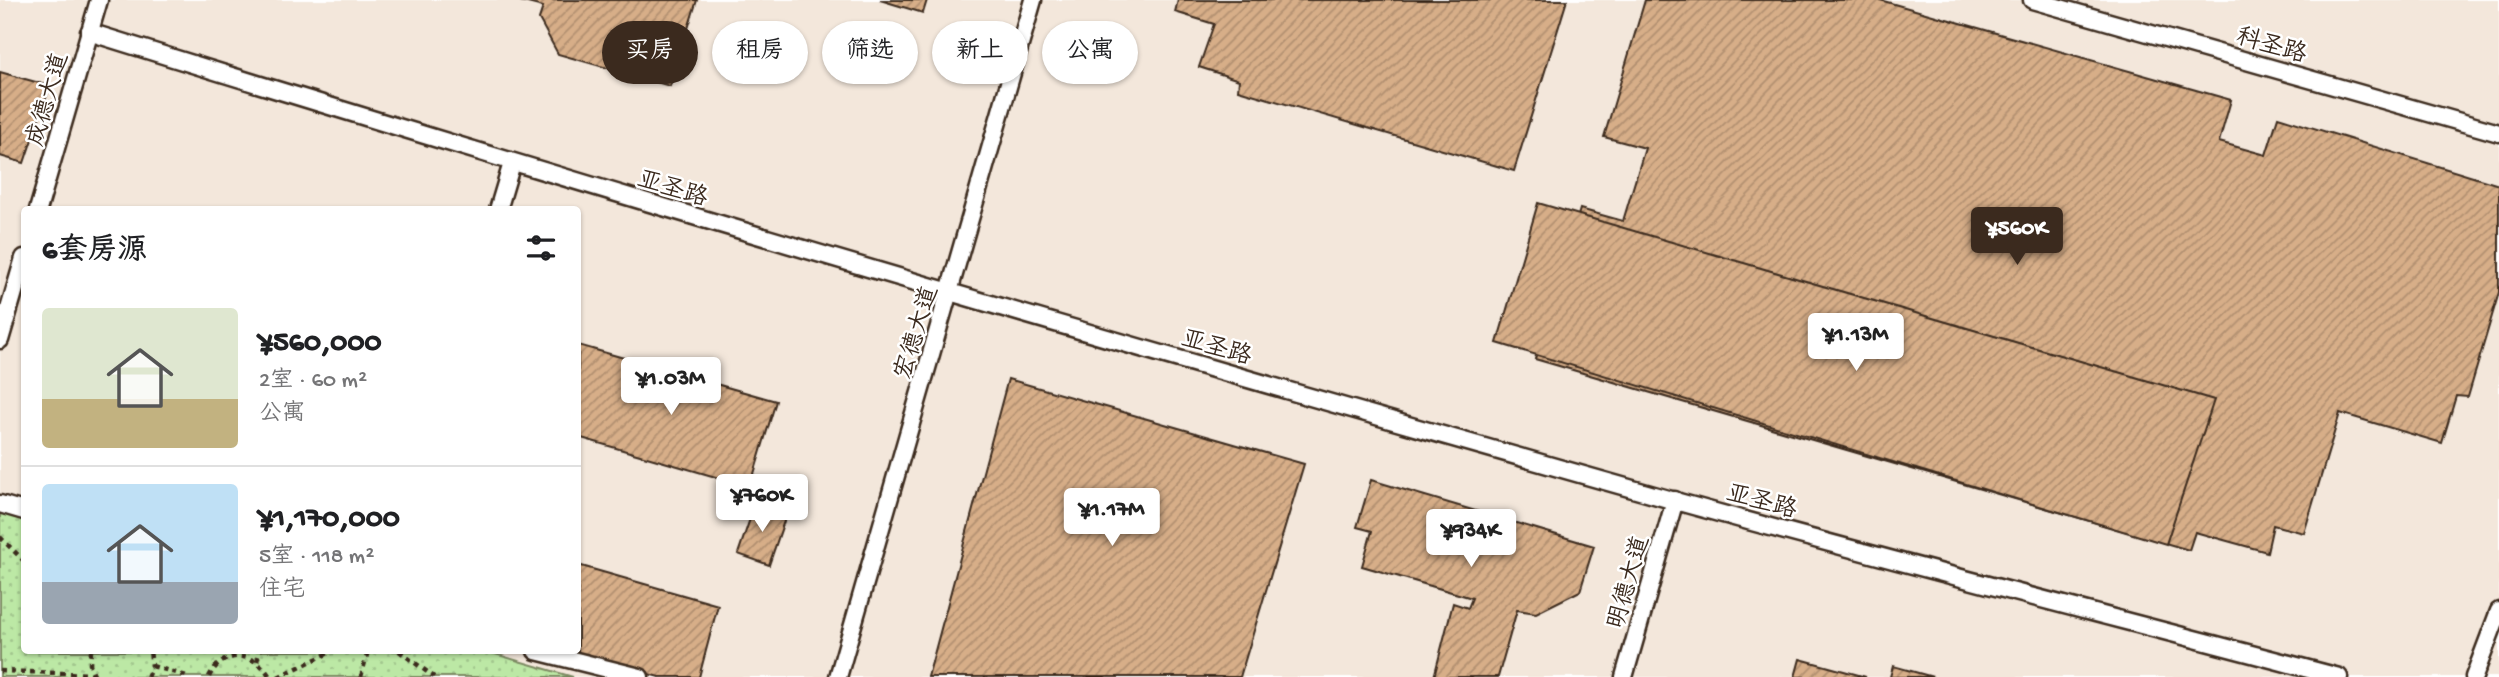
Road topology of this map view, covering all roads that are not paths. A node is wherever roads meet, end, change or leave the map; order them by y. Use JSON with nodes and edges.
{"nodes":[{"id":1,"x":99,"y":0,"type":"edge"},
{"id":2,"x":1033,"y":0,"type":"edge"},
{"id":3,"x":2032,"y":0,"type":"edge"},
{"id":4,"x":89,"y":32,"type":"junction"},
{"id":5,"x":2499,"y":133,"type":"edge"},
{"id":6,"x":512,"y":163,"type":"junction"},
{"id":7,"x":39,"y":206,"type":"edge"},
{"id":8,"x":499,"y":206,"type":"edge"},
{"id":9,"x":21,"y":268,"type":"edge"},
{"id":10,"x":950,"y":294,"type":"junction"},
{"id":11,"x":0,"y":340,"type":"edge"},
{"id":12,"x":1675,"y":500,"type":"junction"},
{"id":13,"x":0,"y":504,"type":"edge"},
{"id":14,"x":21,"y":510,"type":"edge"},
{"id":15,"x":2499,"y":611,"type":"edge"},
{"id":16,"x":548,"y":654,"type":"edge"},
{"id":17,"x":640,"y":677,"type":"edge"},
{"id":18,"x":838,"y":677,"type":"edge"},
{"id":19,"x":1624,"y":677,"type":"edge"},
{"id":20,"x":2339,"y":677,"type":"edge"},
{"id":21,"x":2474,"y":677,"type":"edge"}],
"edges":[{"from":1,"to":4,"type":"lane","name":"成德大道"},
{"from":2,"to":10,"type":"lane","name":"宏德大道"},
{"from":3,"to":5,"type":"lane","name":"科圣路"},
{"from":4,"to":6,"type":"lane","name":"亚圣路"},
{"from":4,"to":7,"type":"lane","name":"成德大道"},
{"from":6,"to":8,"type":"lane"},
{"from":6,"to":10,"type":"lane","name":"亚圣路"},
{"from":9,"to":11,"type":"lane"},
{"from":10,"to":12,"type":"lane","name":"亚圣路"},
{"from":10,"to":18,"type":"lane","name":"宏德大道"},
{"from":12,"to":19,"type":"lane","name":"明德大道"},
{"from":12,"to":20,"type":"lane","name":"亚圣路"},
{"from":13,"to":14,"type":"lane"},
{"from":15,"to":21,"type":"lane"},
{"from":16,"to":17,"type":"lane"}]}
